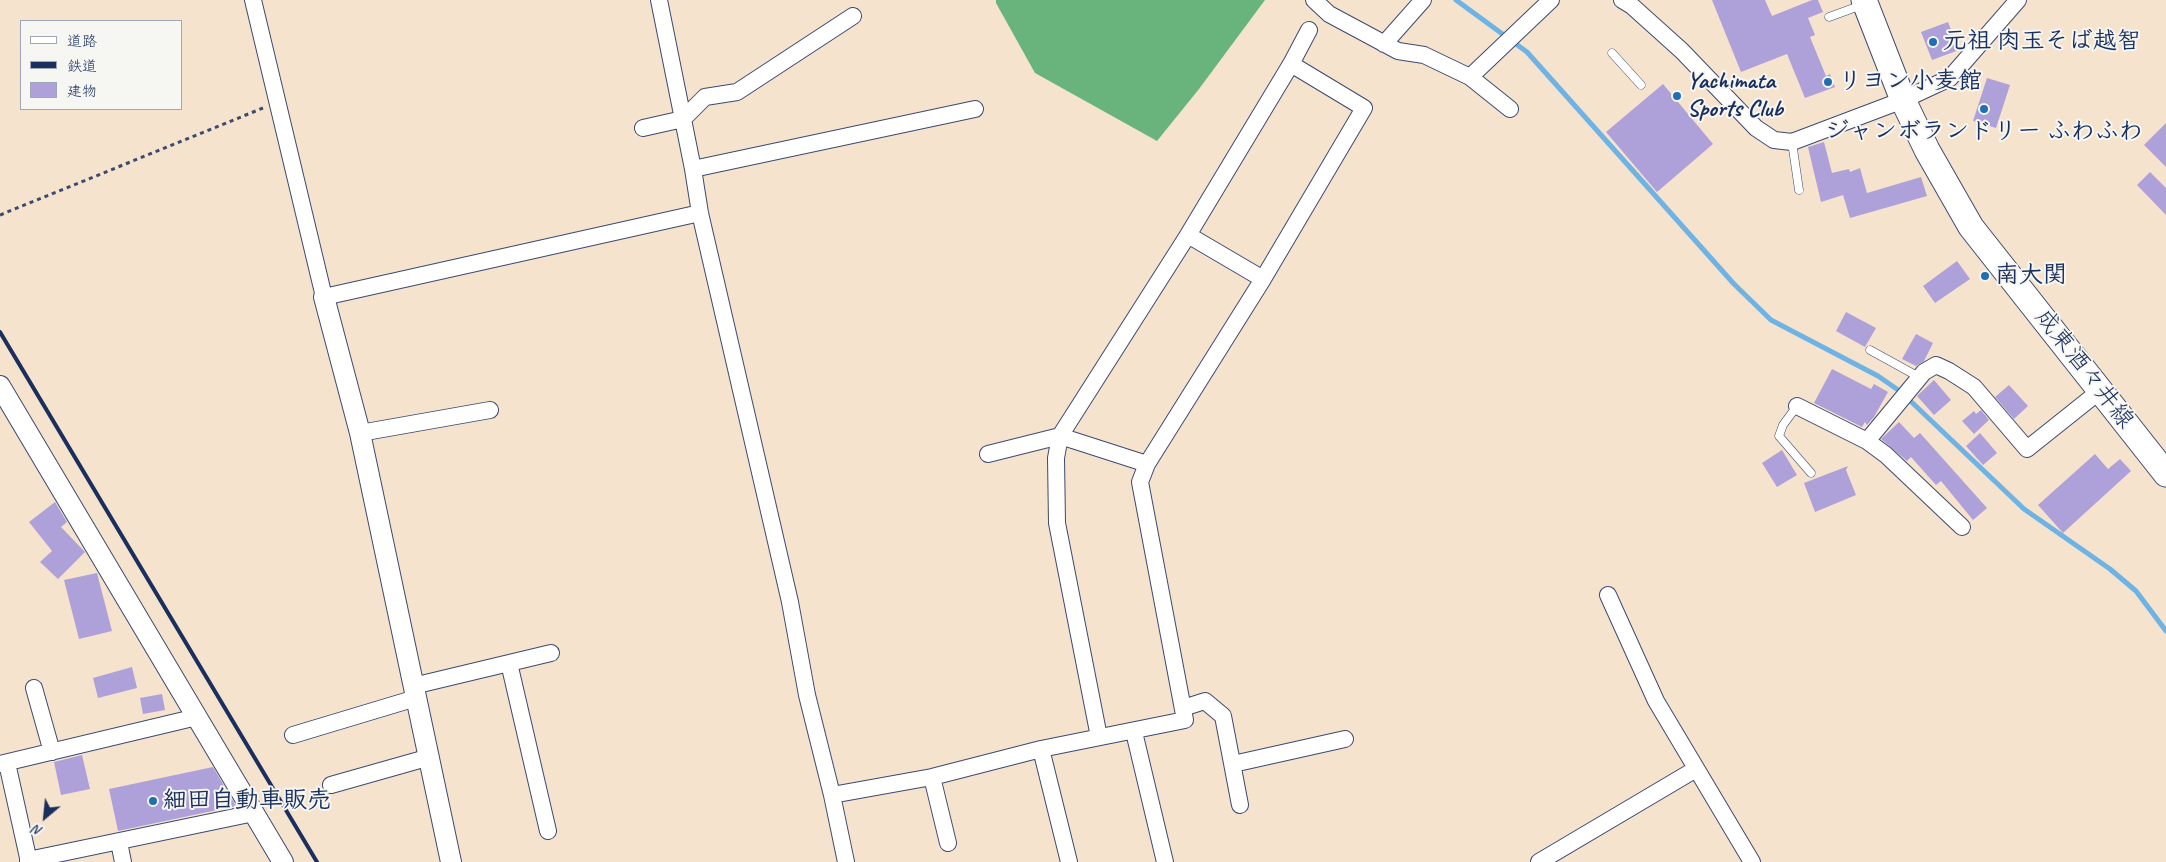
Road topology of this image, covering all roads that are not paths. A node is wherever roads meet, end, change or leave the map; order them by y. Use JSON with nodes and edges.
{"nodes":[{"id":1,"x":253,"y":0,"type":"edge"},
{"id":2,"x":659,"y":0,"type":"edge"},
{"id":3,"x":1423,"y":0,"type":"edge"},
{"id":4,"x":1551,"y":0,"type":"edge"},
{"id":5,"x":1622,"y":0,"type":"edge"},
{"id":6,"x":2018,"y":0,"type":"edge"},
{"id":7,"x":1315,"y":1,"type":"edge"},
{"id":8,"x":1865,"y":2,"type":"edge"},
{"id":9,"x":853,"y":16,"type":"dead end"},
{"id":10,"x":1829,"y":17,"type":"dead end"},
{"id":11,"x":1309,"y":30,"type":"dead end"},
{"id":12,"x":1384,"y":44,"type":"junction"},
{"id":13,"x":1612,"y":53,"type":"dead end"},
{"id":14,"x":1291,"y":64,"type":"junction"},
{"id":15,"x":1470,"y":77,"type":"junction"},
{"id":16,"x":1641,"y":85,"type":"dead end"},
{"id":17,"x":1904,"y":100,"type":"junction"},
{"id":18,"x":975,"y":109,"type":"dead end"},
{"id":19,"x":1510,"y":109,"type":"dead end"},
{"id":20,"x":683,"y":119,"type":"junction"},
{"id":21,"x":643,"y":128,"type":"dead end"},
{"id":22,"x":1792,"y":142,"type":"junction"},
{"id":23,"x":693,"y":168,"type":"junction"},
{"id":24,"x":1799,"y":190,"type":"dead end"},
{"id":25,"x":700,"y":213,"type":"junction"},
{"id":26,"x":1188,"y":235,"type":"junction"},
{"id":27,"x":1263,"y":279,"type":"junction"},
{"id":28,"x":324,"y":297,"type":"junction"},
{"id":29,"x":1870,"y":350,"type":"dead end"},
{"id":30,"x":1919,"y":377,"type":"junction"},
{"id":31,"x":0,"y":386,"type":"edge"},
{"id":32,"x":2101,"y":390,"type":"junction"},
{"id":33,"x":1797,"y":406,"type":"joint"},
{"id":34,"x":490,"y":410,"type":"dead end"},
{"id":35,"x":360,"y":433,"type":"junction"},
{"id":36,"x":1060,"y":436,"type":"junction"},
{"id":37,"x":1867,"y":441,"type":"junction"},
{"id":38,"x":988,"y":454,"type":"dead end"},
{"id":39,"x":1147,"y":464,"type":"junction"},
{"id":40,"x":1811,"y":473,"type":"dead end"},
{"id":41,"x":2166,"y":474,"type":"edge"},
{"id":42,"x":1962,"y":528,"type":"dead end"},
{"id":43,"x":1608,"y":595,"type":"dead end"},
{"id":44,"x":551,"y":653,"type":"dead end"},
{"id":45,"x":509,"y":663,"type":"junction"},
{"id":46,"x":34,"y":688,"type":"dead end"},
{"id":47,"x":414,"y":692,"type":"junction"},
{"id":48,"x":1183,"y":708,"type":"junction"},
{"id":49,"x":197,"y":717,"type":"junction"},
{"id":50,"x":1134,"y":732,"type":"junction"},
{"id":51,"x":293,"y":735,"type":"dead end"},
{"id":52,"x":1099,"y":737,"type":"junction"},
{"id":53,"x":1345,"y":739,"type":"dead end"},
{"id":54,"x":1041,"y":749,"type":"junction"},
{"id":55,"x":52,"y":752,"type":"junction"},
{"id":56,"x":430,"y":757,"type":"junction"},
{"id":57,"x":4,"y":764,"type":"edge"},
{"id":58,"x":1232,"y":764,"type":"junction"},
{"id":59,"x":1696,"y":770,"type":"junction"},
{"id":60,"x":932,"y":777,"type":"junction"},
{"id":61,"x":331,"y":785,"type":"dead end"},
{"id":62,"x":832,"y":795,"type":"junction"},
{"id":63,"x":1240,"y":805,"type":"dead end"},
{"id":64,"x":254,"y":813,"type":"junction"},
{"id":65,"x":548,"y":831,"type":"dead end"},
{"id":66,"x":119,"y":842,"type":"junction"},
{"id":67,"x":948,"y":843,"type":"dead end"},
{"id":68,"x":29,"y":861,"type":"edge"},
{"id":69,"x":122,"y":862,"type":"edge"},
{"id":70,"x":283,"y":862,"type":"edge"},
{"id":71,"x":452,"y":862,"type":"edge"},
{"id":72,"x":846,"y":862,"type":"edge"},
{"id":73,"x":1069,"y":862,"type":"edge"},
{"id":74,"x":1166,"y":862,"type":"edge"},
{"id":75,"x":1539,"y":862,"type":"edge"},
{"id":76,"x":1752,"y":862,"type":"edge"}],
"edges":[{"from":1,"to":28,"type":"street"},
{"from":2,"to":20,"type":"street"},
{"from":3,"to":12,"type":"street"},
{"from":4,"to":15,"type":"street"},
{"from":5,"to":22,"type":"street"},
{"from":6,"to":17,"type":"street"},
{"from":7,"to":12,"type":"street"},
{"from":8,"to":10,"type":"lane"},
{"from":8,"to":17,"type":"main road","name":"成東酒々井線"},
{"from":9,"to":20,"type":"street"},
{"from":11,"to":14,"type":"street"},
{"from":12,"to":15,"type":"street"},
{"from":13,"to":16,"type":"lane"},
{"from":14,"to":26,"type":"street"},
{"from":14,"to":27,"type":"street"},
{"from":15,"to":19,"type":"street"},
{"from":17,"to":22,"type":"street"},
{"from":17,"to":32,"type":"main road","name":"成東酒々井線"},
{"from":18,"to":23,"type":"street"},
{"from":20,"to":21,"type":"street"},
{"from":20,"to":23,"type":"street"},
{"from":22,"to":24,"type":"lane"},
{"from":23,"to":25,"type":"street"},
{"from":25,"to":28,"type":"street"},
{"from":25,"to":62,"type":"street"},
{"from":26,"to":27,"type":"street"},
{"from":26,"to":36,"type":"street"},
{"from":27,"to":39,"type":"street"},
{"from":28,"to":35,"type":"street"},
{"from":29,"to":30,"type":"lane"},
{"from":30,"to":32,"type":"street"},
{"from":30,"to":37,"type":"street"},
{"from":31,"to":49,"type":"street"},
{"from":32,"to":41,"type":"main road","name":"成東酒々井線"},
{"from":33,"to":37,"type":"street"},
{"from":33,"to":40,"type":"lane"},
{"from":34,"to":35,"type":"street"},
{"from":35,"to":47,"type":"street"},
{"from":36,"to":38,"type":"street"},
{"from":36,"to":39,"type":"street"},
{"from":36,"to":52,"type":"street"},
{"from":37,"to":42,"type":"street"},
{"from":39,"to":48,"type":"street"},
{"from":43,"to":59,"type":"street"},
{"from":44,"to":45,"type":"street"},
{"from":45,"to":47,"type":"street"},
{"from":45,"to":65,"type":"street"},
{"from":46,"to":55,"type":"street"},
{"from":47,"to":51,"type":"street"},
{"from":47,"to":56,"type":"street"},
{"from":48,"to":50,"type":"street"},
{"from":48,"to":58,"type":"street"},
{"from":49,"to":55,"type":"street"},
{"from":49,"to":64,"type":"street"},
{"from":50,"to":52,"type":"street"},
{"from":50,"to":74,"type":"street"},
{"from":52,"to":54,"type":"street"},
{"from":53,"to":58,"type":"street"},
{"from":54,"to":60,"type":"street"},
{"from":54,"to":73,"type":"street"},
{"from":55,"to":57,"type":"street"},
{"from":56,"to":61,"type":"street"},
{"from":56,"to":71,"type":"street"},
{"from":57,"to":68,"type":"street"},
{"from":58,"to":63,"type":"street"},
{"from":59,"to":75,"type":"street"},
{"from":59,"to":76,"type":"street"},
{"from":60,"to":62,"type":"street"},
{"from":60,"to":67,"type":"street"},
{"from":62,"to":72,"type":"street"},
{"from":64,"to":66,"type":"street"},
{"from":64,"to":70,"type":"street"},
{"from":66,"to":68,"type":"street"},
{"from":66,"to":69,"type":"street"}]}
